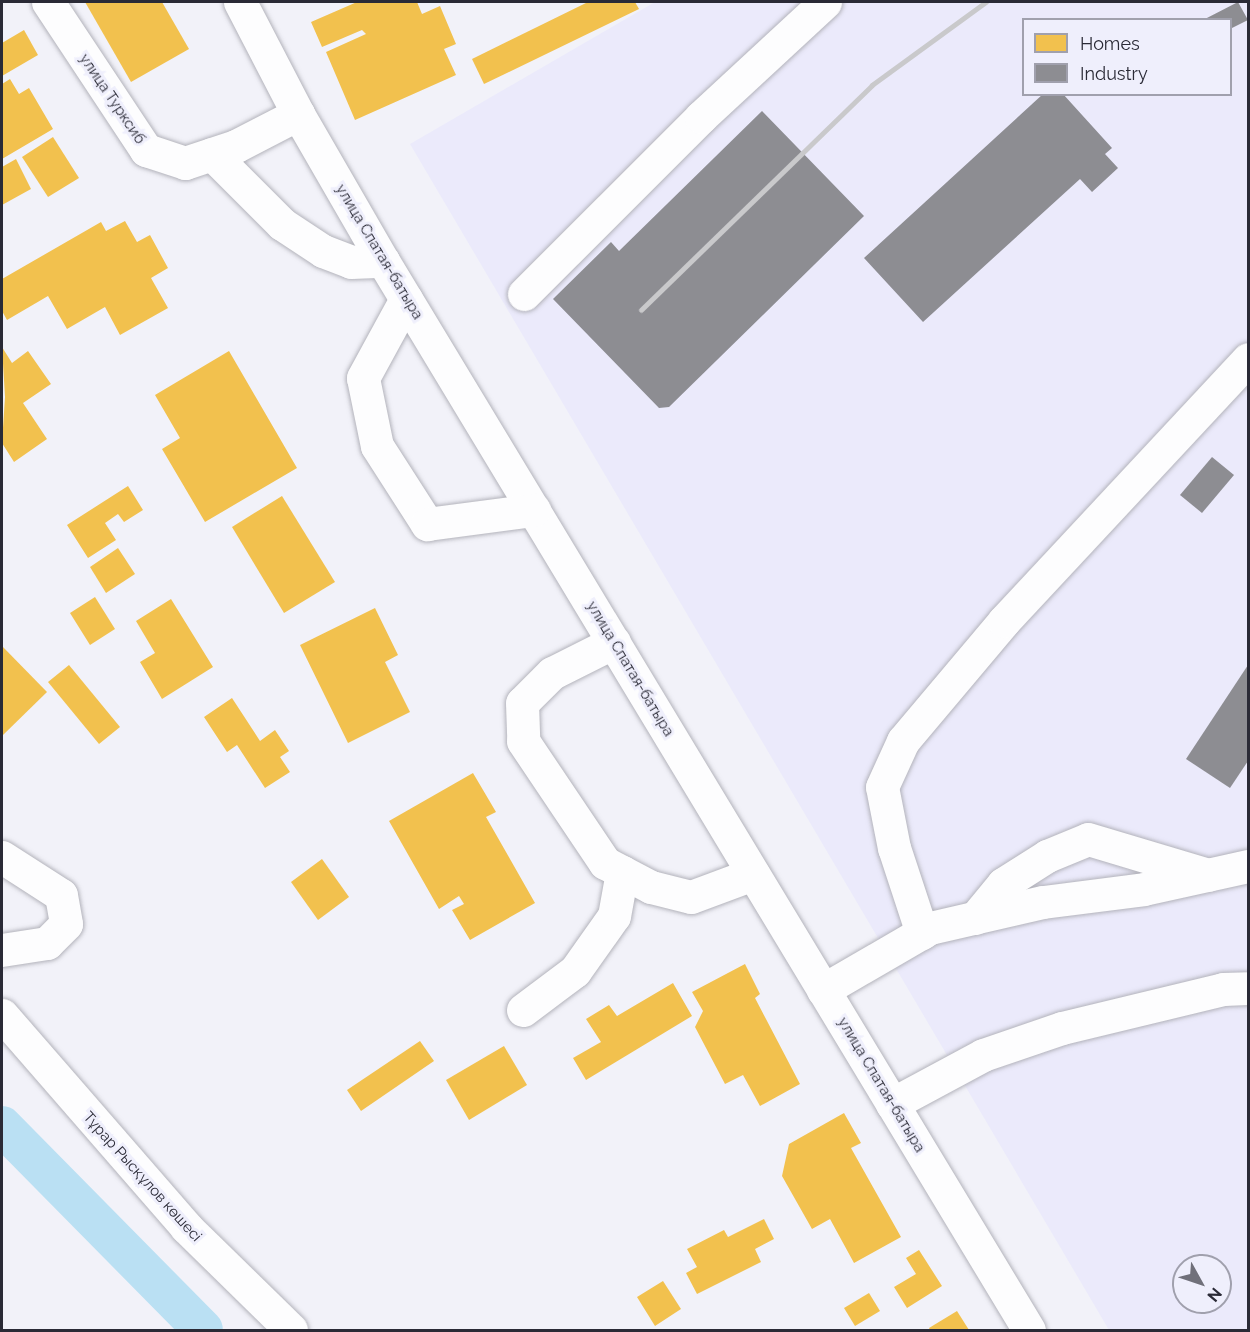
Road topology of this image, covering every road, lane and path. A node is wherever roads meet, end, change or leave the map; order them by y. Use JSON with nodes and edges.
{"nodes":[{"id":1,"x":48,"y":2,"type":"edge"},
{"id":2,"x":240,"y":2,"type":"edge"},
{"id":3,"x":825,"y":2,"type":"edge"},
{"id":4,"x":298,"y":114,"type":"junction"},
{"id":5,"x":212,"y":154,"type":"junction"},
{"id":6,"x":383,"y":261,"type":"junction"},
{"id":7,"x":524,"y":294,"type":"dead end"},
{"id":8,"x":406,"y":299,"type":"junction"},
{"id":9,"x":1248,"y":358,"type":"edge"},
{"id":10,"x":534,"y":510,"type":"junction"},
{"id":11,"x":614,"y":642,"type":"junction"},
{"id":12,"x":2,"y":857,"type":"edge"},
{"id":13,"x":1248,"y":866,"type":"edge"},
{"id":14,"x":622,"y":872,"type":"junction"},
{"id":15,"x":753,"y":874,"type":"junction"},
{"id":16,"x":1208,"y":875,"type":"junction"},
{"id":17,"x":975,"y":918,"type":"junction"},
{"id":18,"x":922,"y":933,"type":"junction"},
{"id":19,"x":2,"y":950,"type":"edge"},
{"id":20,"x":1248,"y":988,"type":"edge"},
{"id":21,"x":823,"y":990,"type":"junction"},
{"id":22,"x":523,"y":1010,"type":"dead end"},
{"id":23,"x":2,"y":1015,"type":"edge"},
{"id":24,"x":892,"y":1104,"type":"junction"},
{"id":25,"x":291,"y":1330,"type":"edge"},
{"id":26,"x":1029,"y":1330,"type":"edge"}],
"edges":[{"from":1,"to":5,"type":"street","name":"улица Турксиб"},
{"from":2,"to":4,"type":"street","name":"улица Спатая-батыра"},
{"from":3,"to":7,"type":"street"},
{"from":4,"to":5,"type":"street","name":"улица Турксиб"},
{"from":4,"to":6,"type":"street","name":"улица Спатая-батыра"},
{"from":5,"to":6,"type":"street"},
{"from":6,"to":8,"type":"street","name":"улица Спатая-батыра"},
{"from":8,"to":10,"type":"street","name":"улица Спатая-батыра"},
{"from":8,"to":10,"type":"street"},
{"from":9,"to":18,"type":"street"},
{"from":10,"to":11,"type":"street","name":"улица Спатая-батыра"},
{"from":11,"to":14,"type":"street"},
{"from":11,"to":15,"type":"street","name":"улица Спатая-батыра"},
{"from":12,"to":19,"type":"street"},
{"from":13,"to":16,"type":"street"},
{"from":14,"to":15,"type":"street"},
{"from":14,"to":22,"type":"street"},
{"from":15,"to":21,"type":"street","name":"улица Спатая-батыра"},
{"from":16,"to":17,"type":"street"},
{"from":16,"to":17,"type":"street"},
{"from":17,"to":18,"type":"street"},
{"from":18,"to":21,"type":"street"},
{"from":20,"to":24,"type":"street"},
{"from":21,"to":24,"type":"street","name":"улица Спатая-батыра"},
{"from":23,"to":25,"type":"street","name":"Тұрар Рысқұлов көшесі"},
{"from":24,"to":26,"type":"street","name":"улица Спатая-батыра"}]}
